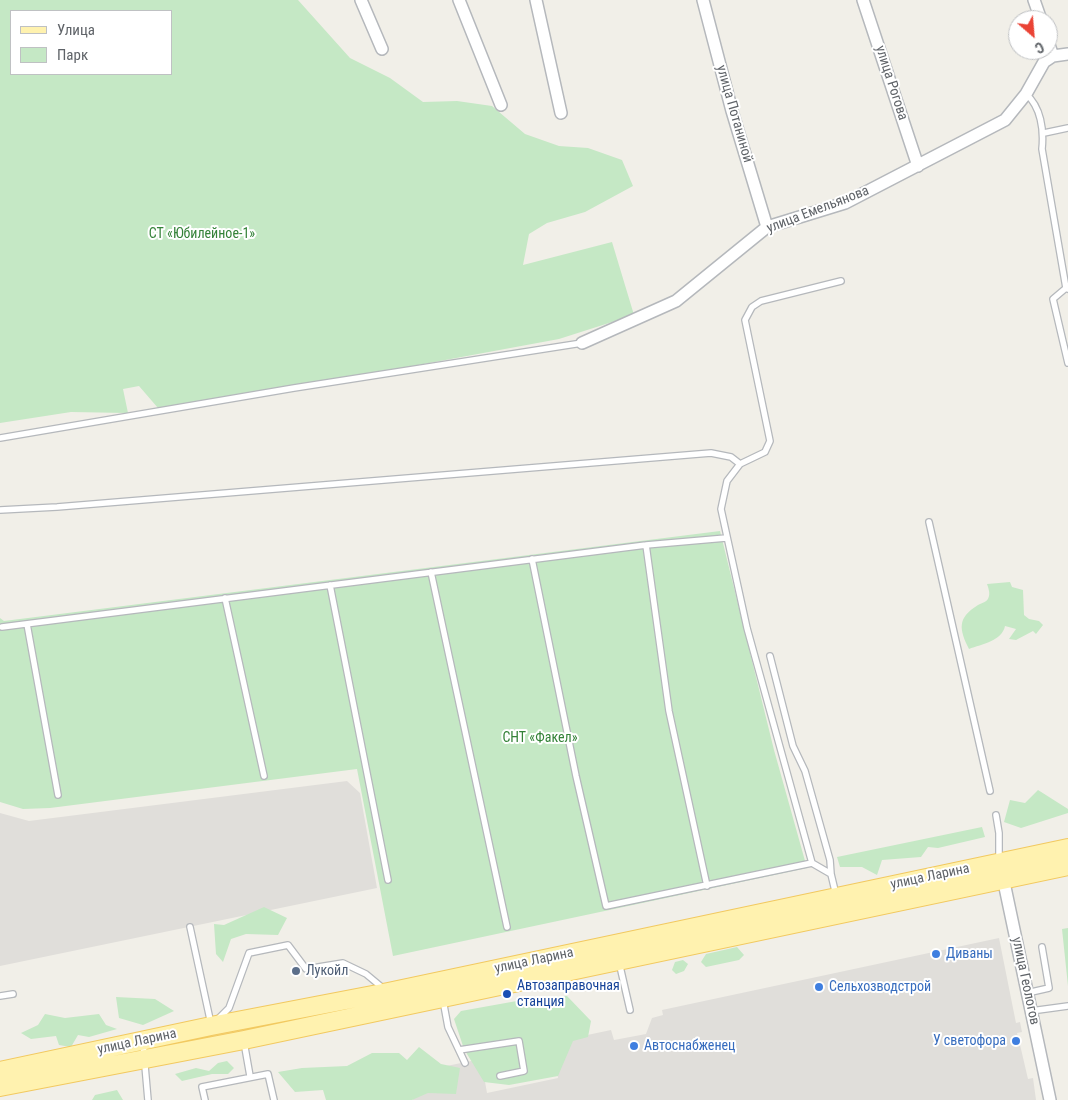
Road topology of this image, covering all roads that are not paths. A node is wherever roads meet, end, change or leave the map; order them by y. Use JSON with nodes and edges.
{"nodes":[{"id":1,"x":361,"y":0,"type":"edge"},
{"id":2,"x":459,"y":0,"type":"edge"},
{"id":3,"x":536,"y":0,"type":"edge"},
{"id":4,"x":703,"y":0,"type":"edge"},
{"id":5,"x":864,"y":0,"type":"edge"},
{"id":6,"x":382,"y":49,"type":"dead end"},
{"id":7,"x":1047,"y":60,"type":"edge"},
{"id":8,"x":1026,"y":94,"type":"junction"},
{"id":9,"x":501,"y":104,"type":"dead end"},
{"id":10,"x":561,"y":113,"type":"dead end"},
{"id":11,"x":1068,"y":128,"type":"edge"},
{"id":12,"x":1044,"y":133,"type":"junction"},
{"id":13,"x":918,"y":166,"type":"junction"},
{"id":14,"x":767,"y":228,"type":"junction"},
{"id":15,"x":841,"y":281,"type":"dead end"},
{"id":16,"x":1067,"y":289,"type":"edge"},
{"id":17,"x":582,"y":343,"type":"joint"},
{"id":18,"x":1068,"y":363,"type":"edge"},
{"id":19,"x":0,"y":438,"type":"edge"},
{"id":20,"x":740,"y":464,"type":"junction"},
{"id":21,"x":0,"y":510,"type":"edge"},
{"id":22,"x":929,"y":522,"type":"dead end"},
{"id":23,"x":726,"y":538,"type":"junction"},
{"id":24,"x":646,"y":545,"type":"junction"},
{"id":25,"x":532,"y":559,"type":"junction"},
{"id":26,"x":432,"y":572,"type":"junction"},
{"id":27,"x":330,"y":585,"type":"junction"},
{"id":28,"x":225,"y":598,"type":"junction"},
{"id":29,"x":27,"y":624,"type":"junction"},
{"id":30,"x":1,"y":627,"type":"edge"},
{"id":31,"x":770,"y":656,"type":"dead end"},
{"id":32,"x":264,"y":776,"type":"dead end"},
{"id":33,"x":990,"y":791,"type":"dead end"},
{"id":34,"x":58,"y":795,"type":"dead end"},
{"id":35,"x":996,"y":816,"type":"dead end"},
{"id":36,"x":1068,"y":848,"type":"edge"},
{"id":37,"x":999,"y":862,"type":"junction"},
{"id":38,"x":812,"y":864,"type":"junction"},
{"id":39,"x":1068,"y":866,"type":"edge"},
{"id":40,"x":830,"y":874,"type":"junction"},
{"id":41,"x":388,"y":880,"type":"dead end"},
{"id":42,"x":1003,"y":880,"type":"junction"},
{"id":43,"x":707,"y":886,"type":"junction"},
{"id":44,"x":837,"y":896,"type":"junction"},
{"id":45,"x":190,"y":926,"type":"dead end"},
{"id":46,"x":507,"y":927,"type":"dead end"},
{"id":47,"x":1042,"y":947,"type":"dead end"},
{"id":48,"x":618,"y":960,"type":"junction"},
{"id":49,"x":388,"y":992,"type":"junction"},
{"id":50,"x":1027,"y":993,"type":"junction"},
{"id":51,"x":13,"y":994,"type":"dead end"},
{"id":52,"x":0,"y":996,"type":"edge"},
{"id":53,"x":443,"y":998,"type":"junction"},
{"id":54,"x":1068,"y":1006,"type":"edge"},
{"id":55,"x":630,"y":1010,"type":"dead end"},
{"id":56,"x":1031,"y":1010,"type":"junction"},
{"id":57,"x":211,"y":1026,"type":"junction"},
{"id":58,"x":142,"y":1040,"type":"junction"},
{"id":59,"x":244,"y":1040,"type":"junction"},
{"id":60,"x":458,"y":1050,"type":"junction"},
{"id":61,"x":145,"y":1059,"type":"junction"},
{"id":62,"x":465,"y":1063,"type":"dead end"},
{"id":63,"x":0,"y":1071,"type":"edge"},
{"id":64,"x":250,"y":1076,"type":"junction"},
{"id":65,"x":500,"y":1076,"type":"dead end"},
{"id":66,"x":0,"y":1087,"type":"edge"},
{"id":67,"x":148,"y":1100,"type":"edge"},
{"id":68,"x":204,"y":1100,"type":"edge"},
{"id":69,"x":274,"y":1100,"type":"edge"},
{"id":70,"x":1050,"y":1100,"type":"edge"}],
"edges":[{"from":1,"to":6,"type":"street"},
{"from":2,"to":9,"type":"street"},
{"from":3,"to":10,"type":"street"},
{"from":4,"to":14,"type":"street","name":"улица Потаниной"},
{"from":5,"to":13,"type":"street","name":"улица Рогова"},
{"from":7,"to":8,"type":"street","name":"улица Емельянова"},
{"from":8,"to":12,"type":"lane"},
{"from":8,"to":13,"type":"street","name":"улица Емельянова"},
{"from":11,"to":12,"type":"lane"},
{"from":12,"to":16,"type":"lane"},
{"from":13,"to":14,"type":"street","name":"улица Емельянова"},
{"from":14,"to":17,"type":"street","name":"улица Емельянова"},
{"from":15,"to":20,"type":"lane"},
{"from":16,"to":18,"type":"lane"},
{"from":17,"to":19,"type":"lane"},
{"from":20,"to":21,"type":"lane"},
{"from":20,"to":23,"type":"lane"},
{"from":22,"to":33,"type":"lane"},
{"from":23,"to":24,"type":"lane"},
{"from":23,"to":38,"type":"lane"},
{"from":24,"to":25,"type":"lane"},
{"from":24,"to":43,"type":"lane"},
{"from":25,"to":26,"type":"lane"},
{"from":25,"to":43,"type":"lane"},
{"from":26,"to":27,"type":"lane"},
{"from":26,"to":46,"type":"lane"},
{"from":27,"to":28,"type":"lane"},
{"from":27,"to":41,"type":"lane"},
{"from":28,"to":29,"type":"lane"},
{"from":28,"to":32,"type":"lane"},
{"from":29,"to":30,"type":"lane"},
{"from":29,"to":34,"type":"lane"},
{"from":31,"to":40,"type":"lane"},
{"from":35,"to":37,"type":"lane"},
{"from":36,"to":37,"type":"main road","name":"улица Ларина"},
{"from":37,"to":42,"type":"street","name":"улица Геологов"},
{"from":37,"to":44,"type":"main road","name":"улица Ларина"},
{"from":38,"to":40,"type":"lane"},
{"from":38,"to":43,"type":"lane"},
{"from":39,"to":42,"type":"main road","name":"улица Ларина"},
{"from":40,"to":44,"type":"lane"},
{"from":42,"to":48,"type":"main road","name":"улица Ларина"},
{"from":42,"to":50,"type":"street","name":"улица Геологов"},
{"from":44,"to":49,"type":"main road","name":"улица Ларина"},
{"from":45,"to":57,"type":"lane"},
{"from":47,"to":50,"type":"lane"},
{"from":48,"to":53,"type":"main road","name":"улица Ларина"},
{"from":48,"to":55,"type":"lane"},
{"from":49,"to":57,"type":"main road","name":"улица Ларина"},
{"from":49,"to":57,"type":"lane"},
{"from":50,"to":56,"type":"street","name":"улица Геологов"},
{"from":51,"to":52,"type":"lane"},
{"from":53,"to":59,"type":"main road","name":"улица Ларина"},
{"from":53,"to":60,"type":"lane"},
{"from":54,"to":56,"type":"lane"},
{"from":56,"to":70,"type":"street","name":"улица Геологов"},
{"from":57,"to":58,"type":"main road","name":"улица Ларина"},
{"from":58,"to":61,"type":"lane"},
{"from":58,"to":63,"type":"main road","name":"улица Ларина"},
{"from":59,"to":61,"type":"main road","name":"улица Ларина"},
{"from":59,"to":64,"type":"lane"},
{"from":60,"to":62,"type":"lane"},
{"from":60,"to":65,"type":"lane"},
{"from":61,"to":66,"type":"main road","name":"улица Ларина"},
{"from":61,"to":67,"type":"lane"},
{"from":64,"to":68,"type":"lane"},
{"from":64,"to":69,"type":"lane"}]}
